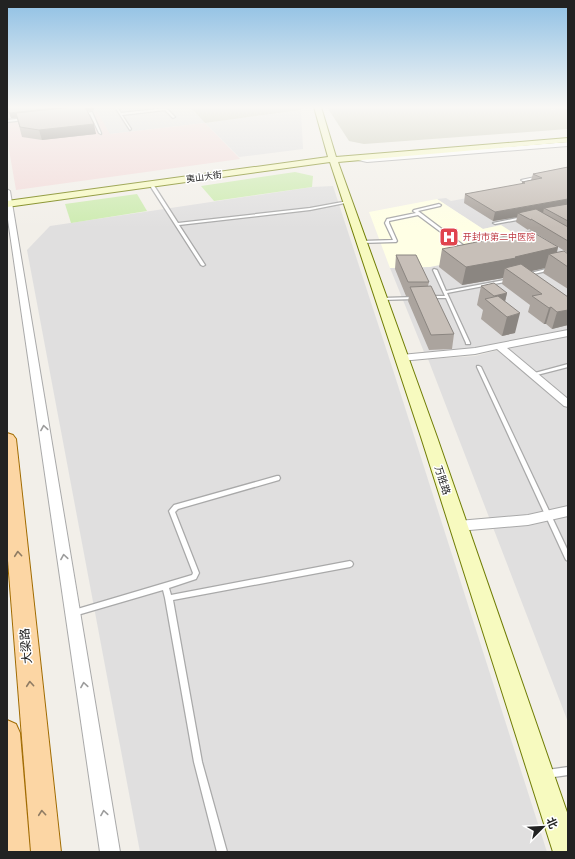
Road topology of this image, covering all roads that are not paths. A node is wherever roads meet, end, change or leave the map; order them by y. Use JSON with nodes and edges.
{"nodes":[{"id":1,"x":334,"y":147,"type":"edge"},
{"id":2,"x":442,"y":147,"type":"edge"},
{"id":3,"x":472,"y":147,"type":"edge"},
{"id":4,"x":529,"y":147,"type":"edge"},
{"id":5,"x":338,"y":157,"type":"junction"},
{"id":6,"x":568,"y":172,"type":"edge"},
{"id":7,"x":524,"y":180,"type":"edge"},
{"id":8,"x":152,"y":184,"type":"junction"},
{"id":9,"x":8,"y":199,"type":"edge"},
{"id":10,"x":348,"y":202,"type":"junction"},
{"id":11,"x":439,"y":205,"type":"dead end"},
{"id":12,"x":417,"y":214,"type":"junction"},
{"id":13,"x":526,"y":218,"type":"edge"},
{"id":14,"x":495,"y":223,"type":"edge"},
{"id":15,"x":177,"y":224,"type":"junction"},
{"id":16,"x":361,"y":242,"type":"junction"},
{"id":17,"x":465,"y":250,"type":"edge"},
{"id":18,"x":203,"y":265,"type":"dead end"},
{"id":19,"x":556,"y":268,"type":"edge"},
{"id":20,"x":435,"y":270,"type":"dead end"},
{"id":21,"x":522,"y":276,"type":"edge"},
{"id":22,"x":517,"y":278,"type":"edge"},
{"id":23,"x":446,"y":294,"type":"junction"},
{"id":24,"x":425,"y":297,"type":"edge"},
{"id":25,"x":418,"y":298,"type":"edge"},
{"id":26,"x":381,"y":299,"type":"junction"},
{"id":27,"x":568,"y":333,"type":"edge"},
{"id":28,"x":468,"y":343,"type":"dead end"},
{"id":29,"x":499,"y":346,"type":"junction"},
{"id":30,"x":401,"y":358,"type":"junction"},
{"id":31,"x":568,"y":365,"type":"edge"},
{"id":32,"x":479,"y":367,"type":"dead end"},
{"id":33,"x":533,"y":375,"type":"junction"},
{"id":34,"x":568,"y":404,"type":"edge"},
{"id":35,"x":7,"y":440,"type":"edge"},
{"id":36,"x":277,"y":478,"type":"dead end"},
{"id":37,"x":568,"y":511,"type":"edge"},
{"id":38,"x":548,"y":516,"type":"junction"},
{"id":39,"x":458,"y":526,"type":"junction"},
{"id":40,"x":568,"y":558,"type":"edge"},
{"id":41,"x":350,"y":564,"type":"dead end"},
{"id":42,"x":165,"y":586,"type":"junction"},
{"id":43,"x":169,"y":598,"type":"junction"},
{"id":44,"x":73,"y":613,"type":"junction"},
{"id":45,"x":7,"y":732,"type":"edge"},
{"id":46,"x":568,"y":771,"type":"edge"},
{"id":47,"x":542,"y":775,"type":"junction"},
{"id":48,"x":14,"y":852,"type":"edge"},
{"id":49,"x":46,"y":852,"type":"edge"},
{"id":50,"x":110,"y":852,"type":"edge"},
{"id":51,"x":222,"y":852,"type":"edge"},
{"id":52,"x":567,"y":852,"type":"edge"}],
"edges":[{"from":1,"to":5,"type":"main road","name":"万胜路"},
{"from":2,"to":5,"type":"main road","name":"夷山大街"},
{"from":3,"to":5,"type":"main road","name":"夷山大街"},
{"from":4,"to":5,"type":"street"},
{"from":5,"to":8,"type":"main road","name":"夷山大街"},
{"from":5,"to":9,"type":"main road","name":"夷山大街"},
{"from":5,"to":10,"type":"main road","name":"万胜路"},
{"from":6,"to":7,"type":"street"},
{"from":8,"to":9,"type":"main road","name":"夷山大街"},
{"from":8,"to":15,"type":"lane"},
{"from":44,"to":9,"type":"street","one_way":true},
{"from":10,"to":15,"type":"lane"},
{"from":10,"to":16,"type":"main road","name":"万胜路"},
{"from":11,"to":12,"type":"lane"},
{"from":12,"to":16,"type":"lane"},
{"from":12,"to":17,"type":"lane"},
{"from":13,"to":14,"type":"lane"},
{"from":15,"to":18,"type":"lane"},
{"from":16,"to":26,"type":"main road","name":"万胜路"},
{"from":19,"to":21,"type":"lane"},
{"from":20,"to":23,"type":"lane"},
{"from":22,"to":23,"type":"lane"},
{"from":23,"to":24,"type":"lane"},
{"from":23,"to":28,"type":"lane"},
{"from":25,"to":26,"type":"lane"},
{"from":26,"to":30,"type":"main road","name":"万胜路"},
{"from":27,"to":29,"type":"street"},
{"from":29,"to":30,"type":"street"},
{"from":29,"to":33,"type":"street"},
{"from":30,"to":39,"type":"main road","name":"万胜路"},
{"from":31,"to":33,"type":"lane"},
{"from":32,"to":38,"type":"lane"},
{"from":33,"to":34,"type":"street"},
{"from":49,"to":35,"type":"main road","name":"大梁路","one_way":true},
{"from":36,"to":42,"type":"lane"},
{"from":37,"to":38,"type":"street"},
{"from":38,"to":39,"type":"street"},
{"from":38,"to":40,"type":"lane"},
{"from":39,"to":47,"type":"main road","name":"万胜路"},
{"from":41,"to":43,"type":"lane"},
{"from":42,"to":43,"type":"lane"},
{"from":42,"to":44,"type":"lane"},
{"from":43,"to":51,"type":"lane"},
{"from":50,"to":44,"type":"street","one_way":true},
{"from":45,"to":48,"type":"main road"},
{"from":46,"to":47,"type":"lane"},
{"from":47,"to":52,"type":"main road","name":"万胜路"}]}
